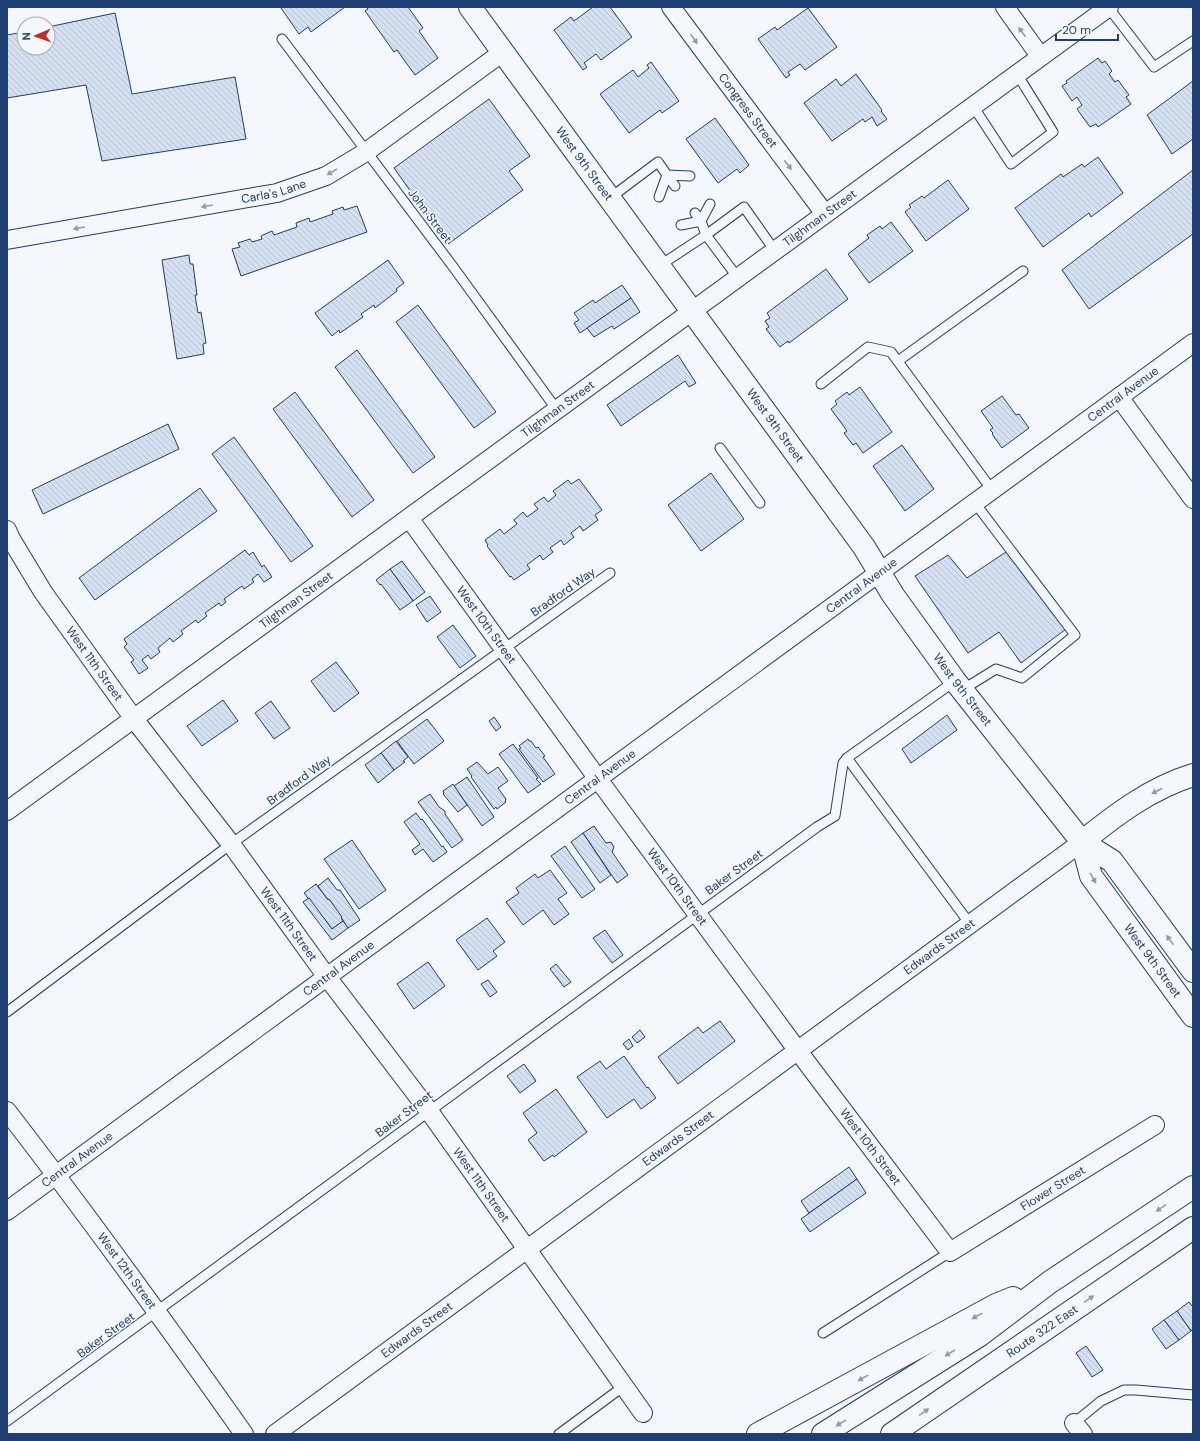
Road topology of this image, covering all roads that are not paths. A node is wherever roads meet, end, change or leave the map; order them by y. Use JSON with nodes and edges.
{"nodes":[{"id":1,"x":470,"y":7,"type":"edge"},
{"id":2,"x":671,"y":7,"type":"edge"},
{"id":3,"x":1005,"y":7,"type":"edge"},
{"id":4,"x":1108,"y":7,"type":"edge"},
{"id":5,"x":282,"y":39,"type":"dead end"},
{"id":6,"x":1193,"y":41,"type":"edge"},
{"id":7,"x":503,"y":52,"type":"junction"},
{"id":8,"x":1040,"y":56,"type":"junction"},
{"id":9,"x":1017,"y":74,"type":"junction"},
{"id":10,"x":973,"y":106,"type":"junction"},
{"id":11,"x":366,"y":152,"type":"junction"},
{"id":12,"x":667,"y":175,"type":"junction"},
{"id":13,"x":690,"y":176,"type":"dead end"},
{"id":14,"x":675,"y":186,"type":"dead end"},
{"id":15,"x":660,"y":197,"type":"dead end"},
{"id":16,"x":610,"y":198,"type":"junction"},
{"id":17,"x":710,"y":204,"type":"dead end"},
{"id":18,"x":825,"y":214,"type":"junction"},
{"id":19,"x":698,"y":217,"type":"junction"},
{"id":20,"x":681,"y":225,"type":"dead end"},
{"id":21,"x":706,"y":235,"type":"junction"},
{"id":22,"x":7,"y":240,"type":"edge"},
{"id":23,"x":775,"y":251,"type":"junction"},
{"id":24,"x":659,"y":266,"type":"junction"},
{"id":25,"x":1023,"y":271,"type":"dead end"},
{"id":26,"x":738,"y":278,"type":"junction"},
{"id":27,"x":692,"y":311,"type":"junction"},
{"id":28,"x":1193,"y":343,"type":"edge"},
{"id":29,"x":898,"y":361,"type":"junction"},
{"id":30,"x":821,"y":384,"type":"dead end"},
{"id":31,"x":1119,"y":397,"type":"junction"},
{"id":32,"x":557,"y":410,"type":"junction"},
{"id":33,"x":720,"y":448,"type":"dead end"},
{"id":34,"x":992,"y":490,"type":"junction"},
{"id":35,"x":1193,"y":499,"type":"edge"},
{"id":36,"x":760,"y":503,"type":"dead end"},
{"id":37,"x":975,"y":503,"type":"junction"},
{"id":38,"x":409,"y":518,"type":"junction"},
{"id":39,"x":7,"y":530,"type":"edge"},
{"id":40,"x":879,"y":572,"type":"junction"},
{"id":41,"x":610,"y":573,"type":"dead end"},
{"id":42,"x":504,"y":649,"type":"junction"},
{"id":43,"x":959,"y":685,"type":"junction"},
{"id":44,"x":134,"y":719,"type":"junction"},
{"id":45,"x":847,"y":758,"type":"junction"},
{"id":46,"x":1193,"y":775,"type":"edge"},
{"id":47,"x":598,"y":778,"type":"junction"},
{"id":48,"x":7,"y":811,"type":"edge"},
{"id":49,"x":1082,"y":842,"type":"junction"},
{"id":50,"x":231,"y":844,"type":"junction"},
{"id":51,"x":698,"y":913,"type":"junction"},
{"id":52,"x":970,"y":924,"type":"junction"},
{"id":53,"x":1193,"y":971,"type":"edge"},
{"id":54,"x":327,"y":976,"type":"junction"},
{"id":55,"x":7,"y":1012,"type":"edge"},
{"id":56,"x":1193,"y":1016,"type":"edge"},
{"id":57,"x":798,"y":1051,"type":"junction"},
{"id":58,"x":7,"y":1111,"type":"edge"},
{"id":59,"x":429,"y":1111,"type":"junction"},
{"id":60,"x":1155,"y":1124,"type":"dead end"},
{"id":61,"x":56,"y":1175,"type":"junction"},
{"id":62,"x":1193,"y":1187,"type":"edge"},
{"id":63,"x":7,"y":1211,"type":"edge"},
{"id":64,"x":1193,"y":1228,"type":"edge"},
{"id":65,"x":527,"y":1249,"type":"junction"},
{"id":66,"x":950,"y":1252,"type":"junction"},
{"id":67,"x":1050,"y":1282,"type":"junction"},
{"id":68,"x":157,"y":1312,"type":"junction"},
{"id":69,"x":823,"y":1333,"type":"dead end"},
{"id":70,"x":624,"y":1386,"type":"junction"},
{"id":71,"x":1193,"y":1394,"type":"edge"},
{"id":72,"x":643,"y":1413,"type":"dead end"},
{"id":73,"x":7,"y":1421,"type":"edge"},
{"id":74,"x":1078,"y":1428,"type":"edge"},
{"id":75,"x":244,"y":1434,"type":"edge"},
{"id":76,"x":275,"y":1434,"type":"edge"},
{"id":77,"x":559,"y":1434,"type":"edge"},
{"id":78,"x":758,"y":1434,"type":"edge"},
{"id":79,"x":823,"y":1434,"type":"edge"},
{"id":80,"x":892,"y":1434,"type":"edge"}],
"edges":[{"from":1,"to":7,"type":"main road","name":"West 9th Street"},
{"from":2,"to":18,"type":"street","name":"Congress Street","one_way":true},
{"from":8,"to":3,"type":"street","one_way":true},
{"from":4,"to":6,"type":"lane"},
{"from":4,"to":8,"type":"street","name":"Tilghman Street"},
{"from":5,"to":11,"type":"lane","name":"John Street"},
{"from":7,"to":11,"type":"street","name":"Carla's Lane"},
{"from":7,"to":16,"type":"main road","name":"West 9th Street"},
{"from":8,"to":9,"type":"street","name":"Tilghman Street"},
{"from":9,"to":10,"type":"street","name":"Tilghman Street"},
{"from":9,"to":10,"type":"lane"},
{"from":10,"to":18,"type":"street","name":"Tilghman Street"},
{"from":11,"to":22,"type":"street","name":"Carla's Lane","one_way":true},
{"from":11,"to":32,"type":"lane","name":"John Street"},
{"from":12,"to":13,"type":"lane"},
{"from":12,"to":14,"type":"lane"},
{"from":12,"to":15,"type":"lane"},
{"from":12,"to":16,"type":"lane"},
{"from":16,"to":24,"type":"main road","name":"West 9th Street"},
{"from":17,"to":19,"type":"lane"},
{"from":18,"to":23,"type":"street","name":"Tilghman Street"},
{"from":19,"to":20,"type":"lane"},
{"from":19,"to":21,"type":"lane"},
{"from":21,"to":23,"type":"lane"},
{"from":21,"to":24,"type":"lane"},
{"from":21,"to":26,"type":"lane"},
{"from":23,"to":26,"type":"street","name":"Tilghman Street"},
{"from":24,"to":27,"type":"main road","name":"West 9th Street"},
{"from":25,"to":29,"type":"lane"},
{"from":26,"to":27,"type":"street","name":"Tilghman Street"},
{"from":27,"to":32,"type":"street","name":"Tilghman Street"},
{"from":27,"to":40,"type":"main road","name":"West 9th Street"},
{"from":28,"to":31,"type":"street","name":"Central Avenue"},
{"from":29,"to":30,"type":"lane"},
{"from":29,"to":34,"type":"lane"},
{"from":31,"to":34,"type":"street","name":"Central Avenue"},
{"from":31,"to":35,"type":"street"},
{"from":32,"to":38,"type":"street","name":"Tilghman Street"},
{"from":33,"to":36,"type":"lane"},
{"from":34,"to":37,"type":"street","name":"Central Avenue"},
{"from":37,"to":40,"type":"street","name":"Central Avenue"},
{"from":37,"to":43,"type":"lane"},
{"from":38,"to":42,"type":"street","name":"West 10th Street"},
{"from":38,"to":44,"type":"street","name":"Tilghman Street"},
{"from":39,"to":44,"type":"street","name":"West 11th Street"},
{"from":40,"to":43,"type":"main road","name":"West 9th Street"},
{"from":40,"to":47,"type":"street","name":"Central Avenue"},
{"from":41,"to":42,"type":"lane","name":"Bradford Way"},
{"from":42,"to":47,"type":"street","name":"West 10th Street"},
{"from":42,"to":50,"type":"lane","name":"Bradford Way"},
{"from":43,"to":45,"type":"lane"},
{"from":43,"to":49,"type":"main road","name":"West 9th Street"},
{"from":44,"to":48,"type":"street","name":"Tilghman Street"},
{"from":44,"to":50,"type":"street","name":"West 11th Street"},
{"from":45,"to":51,"type":"lane","name":"Baker Street"},
{"from":45,"to":52,"type":"lane"},
{"from":46,"to":49,"type":"main road","one_way":true},
{"from":47,"to":51,"type":"street","name":"West 10th Street"},
{"from":47,"to":54,"type":"street","name":"Central Avenue"},
{"from":49,"to":52,"type":"street","name":"Edwards Street"},
{"from":53,"to":49,"type":"main road","name":"West 9th Street","one_way":true},
{"from":49,"to":56,"type":"main road","name":"West 9th Street","one_way":true},
{"from":50,"to":54,"type":"street","name":"West 11th Street"},
{"from":50,"to":55,"type":"lane","name":"Bradford Way"},
{"from":51,"to":57,"type":"street","name":"West 10th Street"},
{"from":51,"to":59,"type":"lane","name":"Baker Street"},
{"from":52,"to":57,"type":"street","name":"Edwards Street"},
{"from":54,"to":59,"type":"street","name":"West 11th Street"},
{"from":54,"to":61,"type":"street","name":"Central Avenue"},
{"from":57,"to":65,"type":"street","name":"Edwards Street"},
{"from":57,"to":66,"type":"street","name":"West 10th Street"},
{"from":58,"to":61,"type":"street","name":"West 12th Street"},
{"from":59,"to":65,"type":"street","name":"West 11th Street"},
{"from":59,"to":68,"type":"lane","name":"Baker Street"},
{"from":60,"to":66,"type":"street","name":"Flower Street"},
{"from":61,"to":63,"type":"street","name":"Central Avenue"},
{"from":61,"to":68,"type":"street","name":"West 12th Street"},
{"from":62,"to":67,"type":"main road","one_way":true},
{"from":80,"to":64,"type":"main road","name":"Route 322 East","one_way":true},
{"from":65,"to":70,"type":"street","name":"West 11th Street"},
{"from":65,"to":76,"type":"street","name":"Edwards Street"},
{"from":66,"to":69,"type":"lane"},
{"from":67,"to":78,"type":"main road","one_way":true},
{"from":67,"to":79,"type":"main road","one_way":true},
{"from":68,"to":73,"type":"lane","name":"Baker Street"},
{"from":68,"to":75,"type":"street","name":"West 12th Street"},
{"from":70,"to":72,"type":"street","name":"West 11th Street"},
{"from":70,"to":77,"type":"lane"},
{"from":71,"to":74,"type":"lane"}]}
